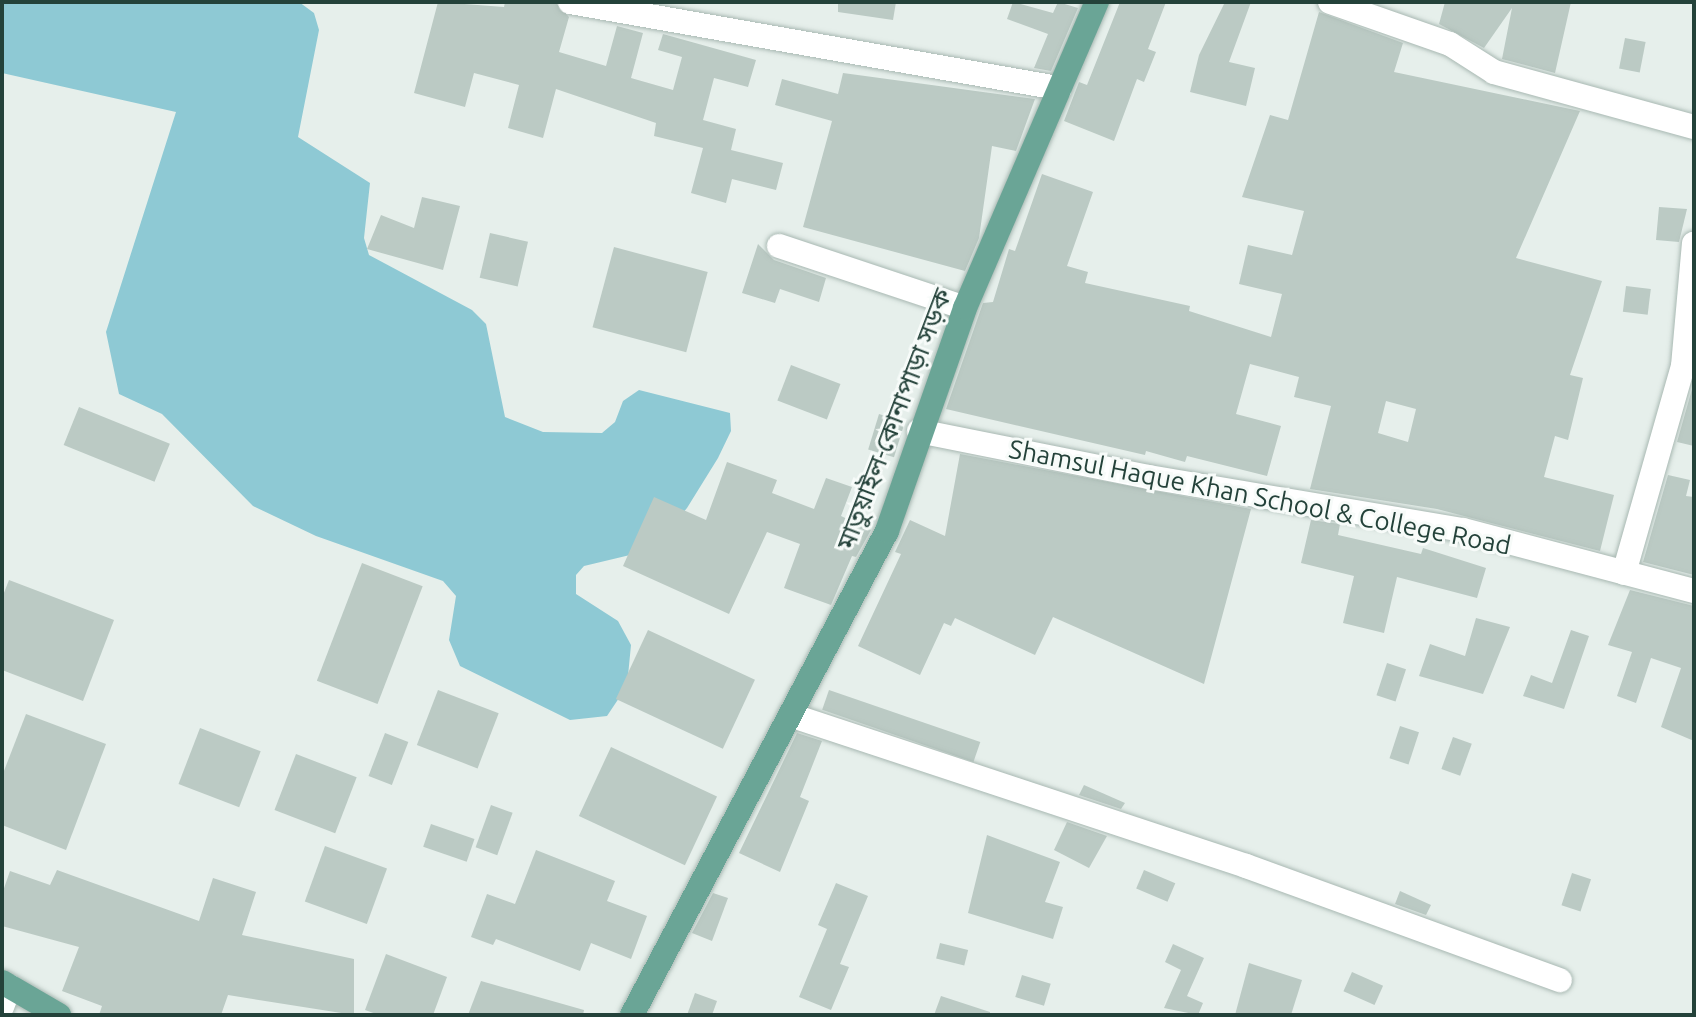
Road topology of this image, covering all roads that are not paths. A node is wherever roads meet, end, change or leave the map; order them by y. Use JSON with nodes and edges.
{"nodes":[{"id":1,"x":570,"y":2,"type":"edge"},
{"id":2,"x":1097,"y":2,"type":"edge"},
{"id":3,"x":1330,"y":2,"type":"edge"},
{"id":4,"x":1059,"y":88,"type":"junction"},
{"id":5,"x":1694,"y":127,"type":"edge"},
{"id":6,"x":1694,"y":243,"type":"edge"},
{"id":7,"x":779,"y":246,"type":"dead end"},
{"id":8,"x":965,"y":308,"type":"junction"},
{"id":9,"x":1688,"y":367,"type":"edge"},
{"id":10,"x":919,"y":431,"type":"junction"},
{"id":11,"x":1624,"y":573,"type":"junction"},
{"id":12,"x":1694,"y":591,"type":"edge"},
{"id":13,"x":793,"y":716,"type":"junction"},
{"id":14,"x":1560,"y":980,"type":"dead end"},
{"id":15,"x":5,"y":991,"type":"edge"},
{"id":16,"x":59,"y":1015,"type":"edge"},
{"id":17,"x":632,"y":1015,"type":"edge"}],
"edges":[{"from":1,"to":4,"type":"street"},
{"from":2,"to":4,"type":"main road","name":"মাতুয়াইল-কোনাপাড়া সড়ক"},
{"from":3,"to":5,"type":"street"},
{"from":4,"to":8,"type":"main road","name":"মাতুয়াইল-কোনাপাড়া সড়ক"},
{"from":6,"to":9,"type":"street"},
{"from":7,"to":8,"type":"street"},
{"from":8,"to":10,"type":"main road","name":"মাতুয়াইল-কোনাপাড়া সড়ক"},
{"from":9,"to":11,"type":"street"},
{"from":10,"to":11,"type":"street","name":"Shamsul Haque Khan School & College Road"},
{"from":10,"to":13,"type":"main road","name":"মাতুয়াইল-কোনাপাড়া সড়ক"},
{"from":11,"to":12,"type":"street","name":"Shamsul Haque Khan School & College Road"},
{"from":13,"to":14,"type":"street"},
{"from":13,"to":17,"type":"main road","name":"মাতুয়াইল-কোনাপাড়া সড়ক"},
{"from":15,"to":16,"type":"main road"}]}
